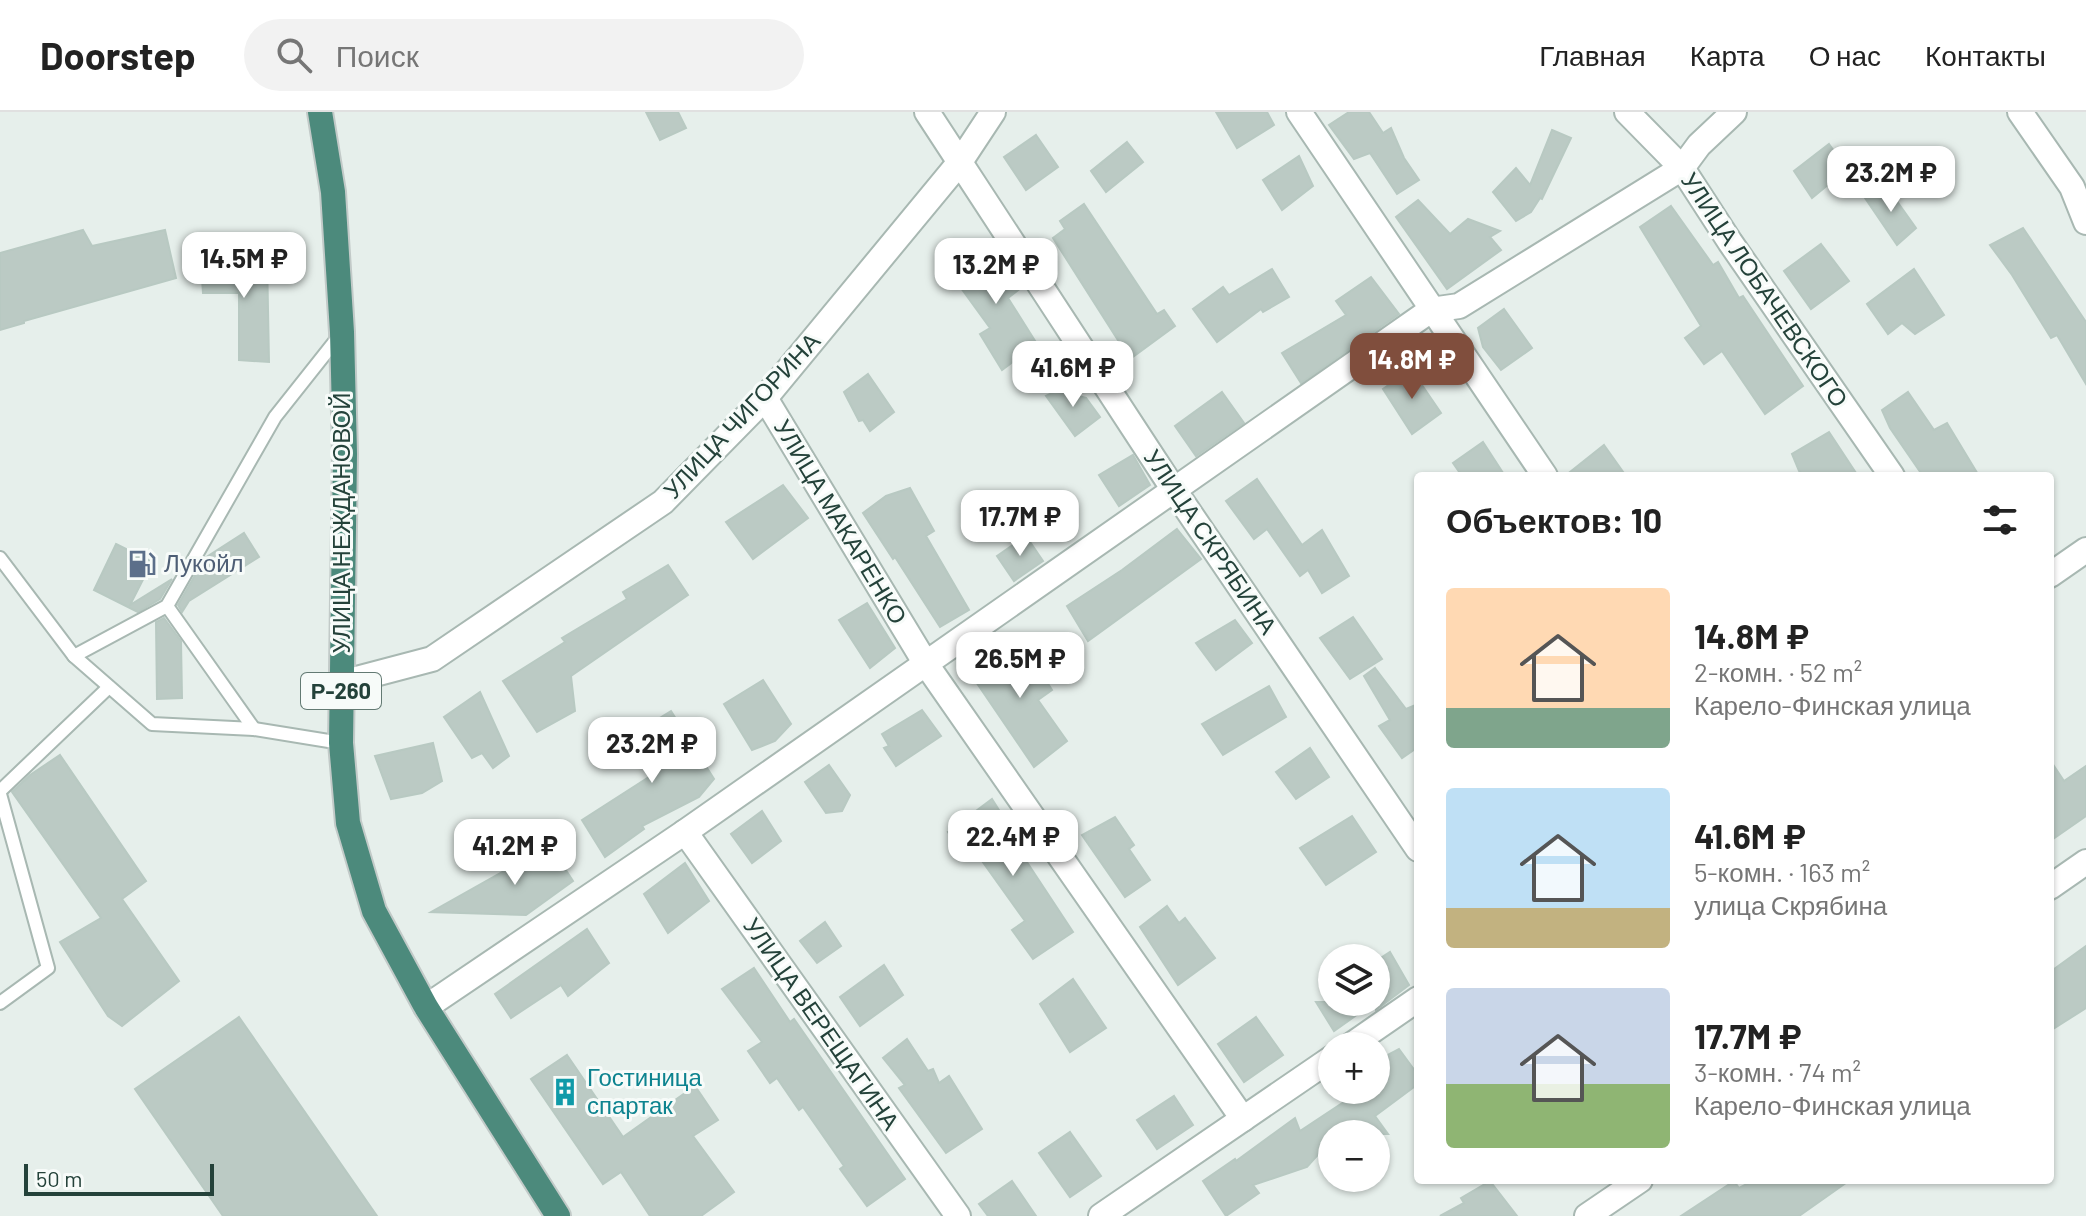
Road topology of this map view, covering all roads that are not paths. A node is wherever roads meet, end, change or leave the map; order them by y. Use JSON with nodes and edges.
{"nodes":[{"id":1,"x":320,"y":112,"type":"edge"},
{"id":2,"x":927,"y":112,"type":"edge"},
{"id":3,"x":993,"y":112,"type":"edge"},
{"id":4,"x":1299,"y":112,"type":"edge"},
{"id":5,"x":1627,"y":112,"type":"edge"},
{"id":6,"x":1734,"y":112,"type":"edge"},
{"id":7,"x":2020,"y":112,"type":"edge"},
{"id":8,"x":960,"y":162,"type":"junction"},
{"id":9,"x":1682,"y":168,"type":"junction"},
{"id":10,"x":2086,"y":222,"type":"edge"},
{"id":11,"x":1431,"y":310,"type":"junction"},
{"id":12,"x":342,"y":332,"type":"junction"},
{"id":13,"x":765,"y":398,"type":"junction"},
{"id":14,"x":1542,"y":472,"type":"edge"},
{"id":15,"x":1889,"y":472,"type":"edge"},
{"id":16,"x":1174,"y":490,"type":"junction"},
{"id":17,"x":2086,"y":550,"type":"edge"},
{"id":18,"x":0,"y":558,"type":"edge"},
{"id":19,"x":2054,"y":572,"type":"edge"},
{"id":20,"x":167,"y":606,"type":"junction"},
{"id":21,"x":74,"y":656,"type":"junction"},
{"id":22,"x":926,"y":664,"type":"junction"},
{"id":23,"x":341,"y":683,"type":"junction"},
{"id":24,"x":109,"y":687,"type":"junction"},
{"id":25,"x":254,"y":729,"type":"junction"},
{"id":26,"x":341,"y":743,"type":"junction"},
{"id":27,"x":0,"y":793,"type":"edge"},
{"id":28,"x":685,"y":832,"type":"junction"},
{"id":29,"x":1414,"y":843,"type":"edge"},
{"id":30,"x":2086,"y":862,"type":"edge"},
{"id":31,"x":2054,"y":884,"type":"edge"},
{"id":32,"x":1414,"y":1002,"type":"edge"},
{"id":33,"x":0,"y":1003,"type":"edge"},
{"id":34,"x":426,"y":1007,"type":"junction"},
{"id":35,"x":1370,"y":1032,"type":"edge"},
{"id":36,"x":1318,"y":1068,"type":"edge"},
{"id":37,"x":1243,"y":1119,"type":"junction"},
{"id":38,"x":1634,"y":1184,"type":"edge"},
{"id":39,"x":558,"y":1216,"type":"edge"},
{"id":40,"x":958,"y":1216,"type":"edge"},
{"id":41,"x":1101,"y":1216,"type":"edge"},
{"id":42,"x":1587,"y":1216,"type":"edge"}],
"edges":[{"from":1,"to":12,"type":"highway","name":"УЛИЦА НЕЖДАНОВОЙ","number":"Р-260"},
{"from":2,"to":8,"type":"street","name":"УЛИЦА СКРЯБИНА"},
{"from":3,"to":8,"type":"street","name":"УЛИЦА ЧИГОРИНА"},
{"from":4,"to":11,"type":"street"},
{"from":5,"to":9,"type":"street","name":"УЛИЦА ЛОБАЧЕВСКОГО"},
{"from":6,"to":9,"type":"street"},
{"from":7,"to":10,"type":"street"},
{"from":8,"to":13,"type":"street","name":"УЛИЦА ЧИГОРИНА"},
{"from":8,"to":16,"type":"street","name":"УЛИЦА СКРЯБИНА"},
{"from":9,"to":11,"type":"street"},
{"from":9,"to":15,"type":"street","name":"УЛИЦА ЛОБАЧЕВСКОГО"},
{"from":11,"to":14,"type":"street"},
{"from":11,"to":16,"type":"street"},
{"from":12,"to":20,"type":"lane"},
{"from":12,"to":23,"type":"highway","name":"УЛИЦА НЕЖДАНОВОЙ","number":"Р-260"},
{"from":13,"to":22,"type":"street","name":"УЛИЦА МАКАРЕНКО"},
{"from":13,"to":23,"type":"street","name":"УЛИЦА ЧИГОРИНА"},
{"from":16,"to":22,"type":"street"},
{"from":16,"to":29,"type":"street","name":"УЛИЦА СКРЯБИНА"},
{"from":17,"to":19,"type":"street"},
{"from":18,"to":21,"type":"lane"},
{"from":20,"to":21,"type":"lane"},
{"from":20,"to":25,"type":"lane"},
{"from":21,"to":24,"type":"lane"},
{"from":22,"to":28,"type":"street"},
{"from":22,"to":37,"type":"street","name":"УЛИЦА МАКАРЕНКО"},
{"from":23,"to":26,"type":"highway","name":"УЛИЦА НЕЖДАНОВОЙ","number":"Р-260"},
{"from":24,"to":25,"type":"lane"},
{"from":24,"to":27,"type":"lane"},
{"from":25,"to":26,"type":"lane"},
{"from":26,"to":34,"type":"highway","name":"УЛИЦА НЕЖДАНОВОЙ","number":"Р-260"},
{"from":27,"to":33,"type":"lane"},
{"from":28,"to":34,"type":"street"},
{"from":28,"to":40,"type":"street","name":"УЛИЦА ВЕРЕЩАГИНА"},
{"from":30,"to":31,"type":"street"},
{"from":32,"to":35,"type":"street"},
{"from":34,"to":39,"type":"highway","name":"УЛИЦА НЕЖДАНОВОЙ","number":"Р-260"},
{"from":36,"to":37,"type":"street"},
{"from":37,"to":41,"type":"street"},
{"from":38,"to":42,"type":"street"}]}
